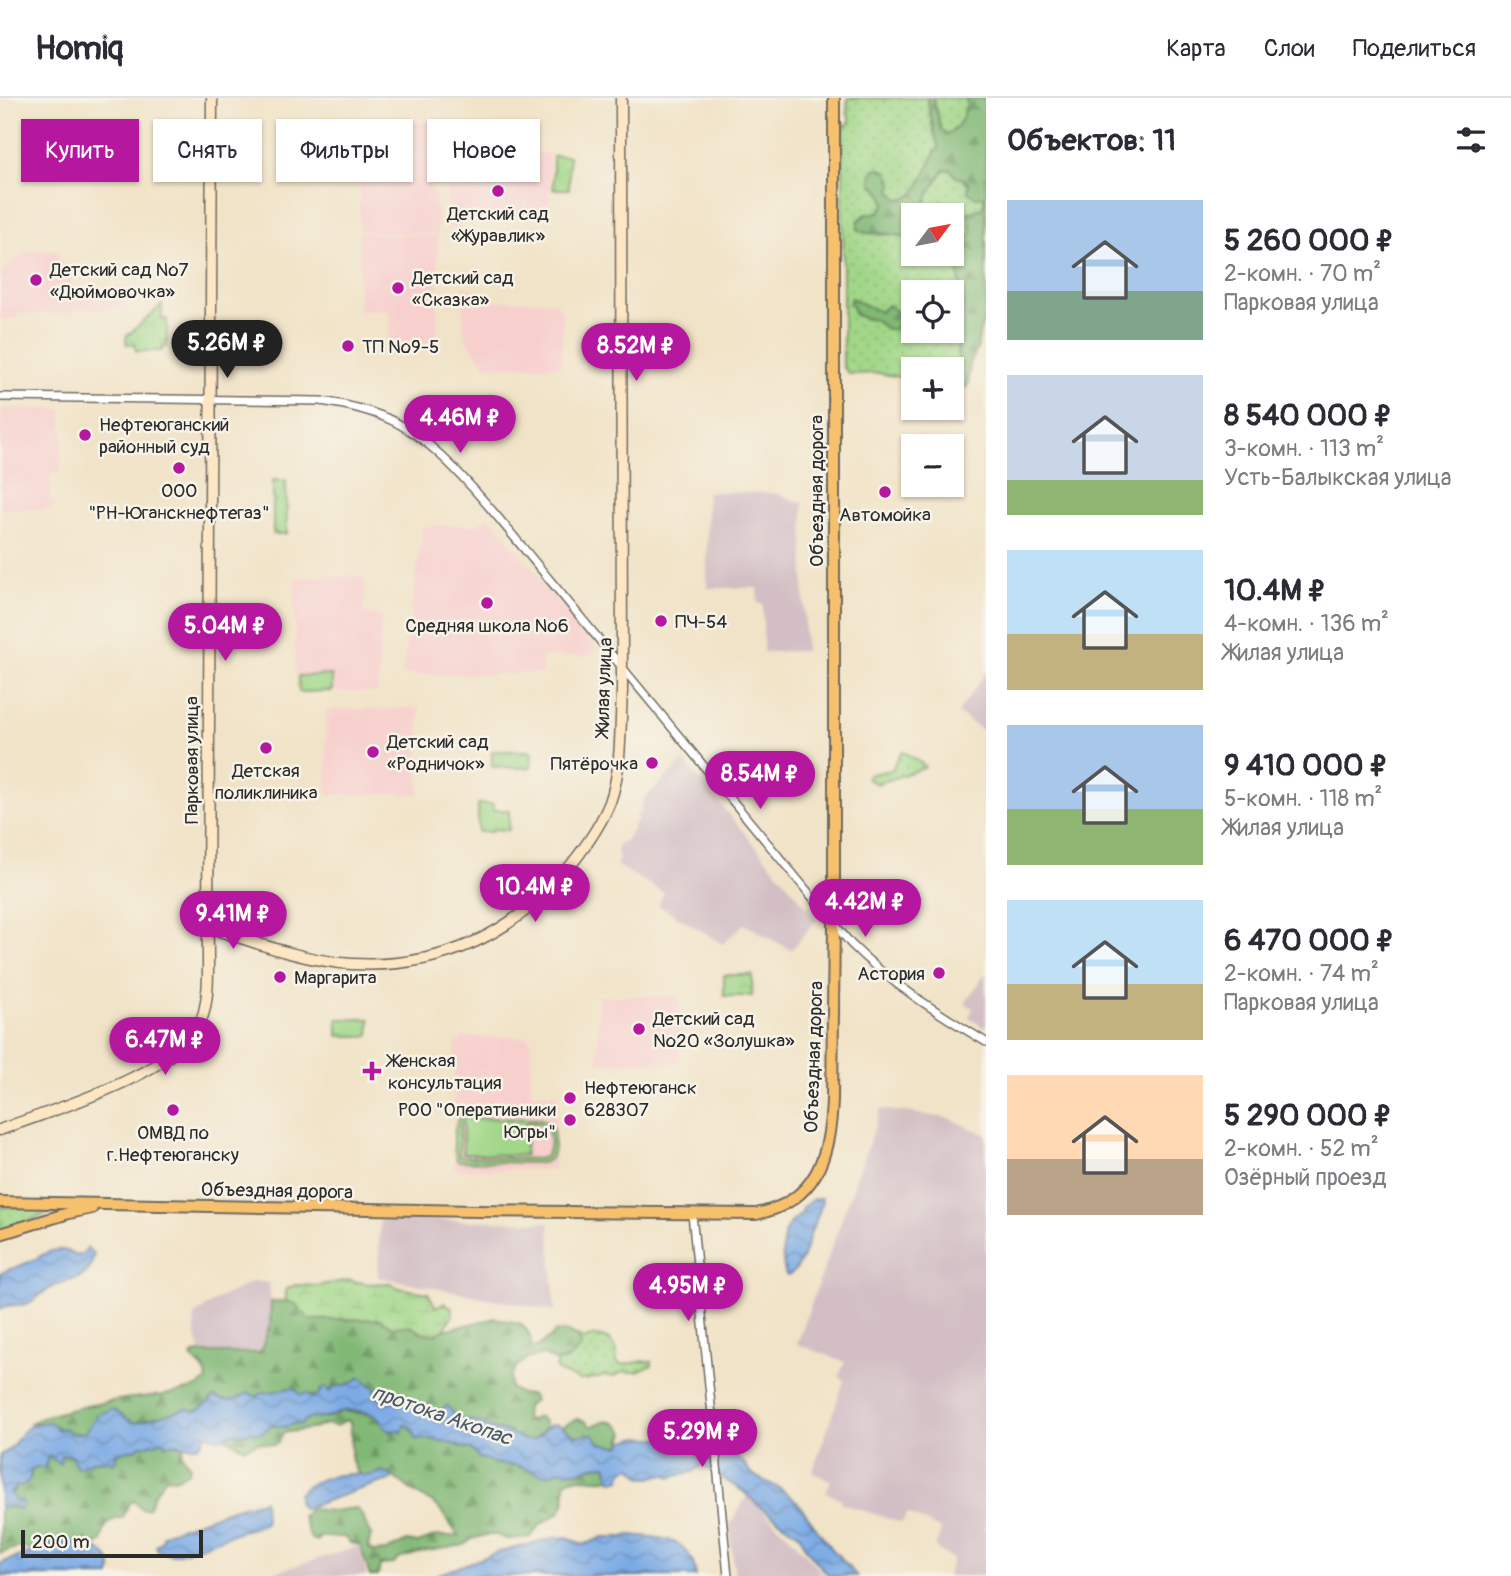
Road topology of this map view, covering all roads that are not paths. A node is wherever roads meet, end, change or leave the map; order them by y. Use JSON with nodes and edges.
{"nodes":[{"id":1,"x":212,"y":98,"type":"edge"},
{"id":2,"x":621,"y":98,"type":"edge"},
{"id":3,"x":834,"y":98,"type":"edge"},
{"id":4,"x":0,"y":397,"type":"edge"},
{"id":5,"x":211,"y":399,"type":"junction"},
{"id":6,"x":622,"y":669,"type":"junction"},
{"id":7,"x":834,"y":924,"type":"junction"},
{"id":8,"x":208,"y":927,"type":"junction"},
{"id":9,"x":986,"y":1042,"type":"edge"},
{"id":10,"x":0,"y":1130,"type":"edge"},
{"id":11,"x":0,"y":1202,"type":"edge"},
{"id":12,"x":115,"y":1204,"type":"junction"},
{"id":13,"x":692,"y":1213,"type":"junction"},
{"id":14,"x":0,"y":1234,"type":"edge"},
{"id":15,"x":728,"y":1576,"type":"edge"}],
"edges":[{"from":1,"to":5,"type":"main road","name":"Парковая улица"},
{"from":2,"to":6,"type":"main road","name":"Жилая улица"},
{"from":3,"to":7,"type":"main road","name":"Объездная дорога"},
{"from":4,"to":5,"type":"street"},
{"from":5,"to":6,"type":"street"},
{"from":5,"to":8,"type":"main road","name":"Парковая улица"},
{"from":6,"to":7,"type":"street"},
{"from":6,"to":8,"type":"main road","name":"Жилая улица"},
{"from":7,"to":9,"type":"street"},
{"from":7,"to":13,"type":"main road","name":"Объездная дорога"},
{"from":8,"to":10,"type":"main road","name":"Парковая улица"},
{"from":11,"to":12,"type":"main road"},
{"from":12,"to":13,"type":"main road","name":"Объездная дорога"},
{"from":12,"to":14,"type":"main road"},
{"from":13,"to":15,"type":"street"}]}
